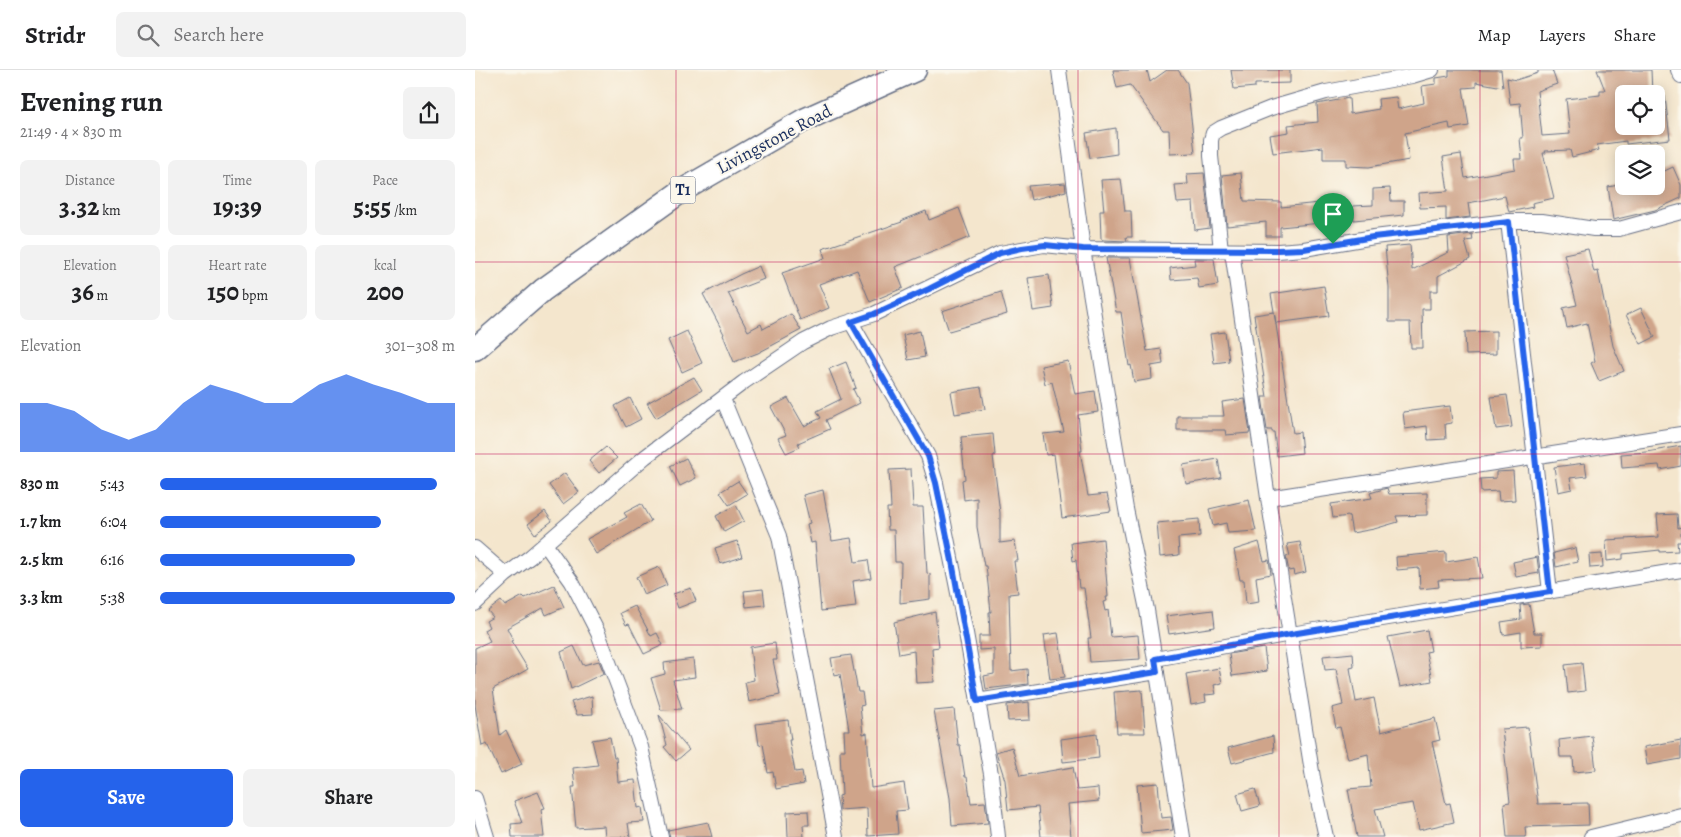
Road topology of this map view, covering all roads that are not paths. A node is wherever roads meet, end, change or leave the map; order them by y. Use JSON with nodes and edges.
{"nodes":[{"id":1,"x":915,"y":70,"type":"edge"},
{"id":2,"x":1059,"y":70,"type":"edge"},
{"id":3,"x":1432,"y":70,"type":"edge"},
{"id":4,"x":1678,"y":70,"type":"edge"},
{"id":5,"x":1681,"y":76,"type":"edge"},
{"id":6,"x":1681,"y":212,"type":"edge"},
{"id":7,"x":1509,"y":222,"type":"junction"},
{"id":8,"x":1083,"y":249,"type":"junction"},
{"id":9,"x":1226,"y":250,"type":"junction"},
{"id":10,"x":851,"y":322,"type":"junction"},
{"id":11,"x":475,"y":349,"type":"edge"},
{"id":12,"x":723,"y":399,"type":"junction"},
{"id":13,"x":1681,"y":434,"type":"edge"},
{"id":14,"x":1534,"y":456,"type":"junction"},
{"id":15,"x":1268,"y":498,"type":"junction"},
{"id":16,"x":545,"y":544,"type":"junction"},
{"id":17,"x":475,"y":548,"type":"edge"},
{"id":18,"x":1681,"y":570,"type":"edge"},
{"id":19,"x":506,"y":575,"type":"junction"},
{"id":20,"x":1550,"y":592,"type":"junction"},
{"id":21,"x":475,"y":604,"type":"edge"},
{"id":22,"x":1291,"y":634,"type":"junction"},
{"id":23,"x":1156,"y":665,"type":"junction"},
{"id":24,"x":977,"y":701,"type":"junction"},
{"id":25,"x":475,"y":798,"type":"edge"},
{"id":26,"x":1681,"y":815,"type":"edge"},
{"id":27,"x":478,"y":816,"type":"edge"},
{"id":28,"x":487,"y":837,"type":"edge"},
{"id":29,"x":661,"y":837,"type":"edge"},
{"id":30,"x":836,"y":837,"type":"edge"},
{"id":31,"x":997,"y":837,"type":"edge"},
{"id":32,"x":1183,"y":837,"type":"edge"},
{"id":33,"x":1326,"y":837,"type":"edge"},
{"id":34,"x":1591,"y":837,"type":"edge"}],
"edges":[{"from":1,"to":11,"type":"highway","name":"Livingstone Road","number":"T1"},
{"from":2,"to":8,"type":"street"},
{"from":3,"to":9,"type":"street"},
{"from":4,"to":5,"type":"street"},
{"from":6,"to":7,"type":"street"},
{"from":7,"to":9,"type":"street"},
{"from":7,"to":14,"type":"street"},
{"from":8,"to":9,"type":"street"},
{"from":8,"to":10,"type":"street"},
{"from":8,"to":23,"type":"street"},
{"from":9,"to":15,"type":"street"},
{"from":10,"to":12,"type":"street"},
{"from":10,"to":24,"type":"street"},
{"from":12,"to":16,"type":"street"},
{"from":12,"to":30,"type":"street"},
{"from":13,"to":14,"type":"street"},
{"from":14,"to":15,"type":"street"},
{"from":14,"to":20,"type":"street"},
{"from":15,"to":22,"type":"street"},
{"from":16,"to":19,"type":"street"},
{"from":16,"to":29,"type":"street"},
{"from":17,"to":19,"type":"street"},
{"from":18,"to":20,"type":"street"},
{"from":19,"to":21,"type":"street"},
{"from":20,"to":22,"type":"street"},
{"from":22,"to":23,"type":"street"},
{"from":22,"to":33,"type":"street"},
{"from":23,"to":24,"type":"street"},
{"from":23,"to":32,"type":"street"},
{"from":24,"to":31,"type":"street"},
{"from":25,"to":27,"type":"street"},
{"from":26,"to":34,"type":"street"},
{"from":27,"to":28,"type":"street"}]}
